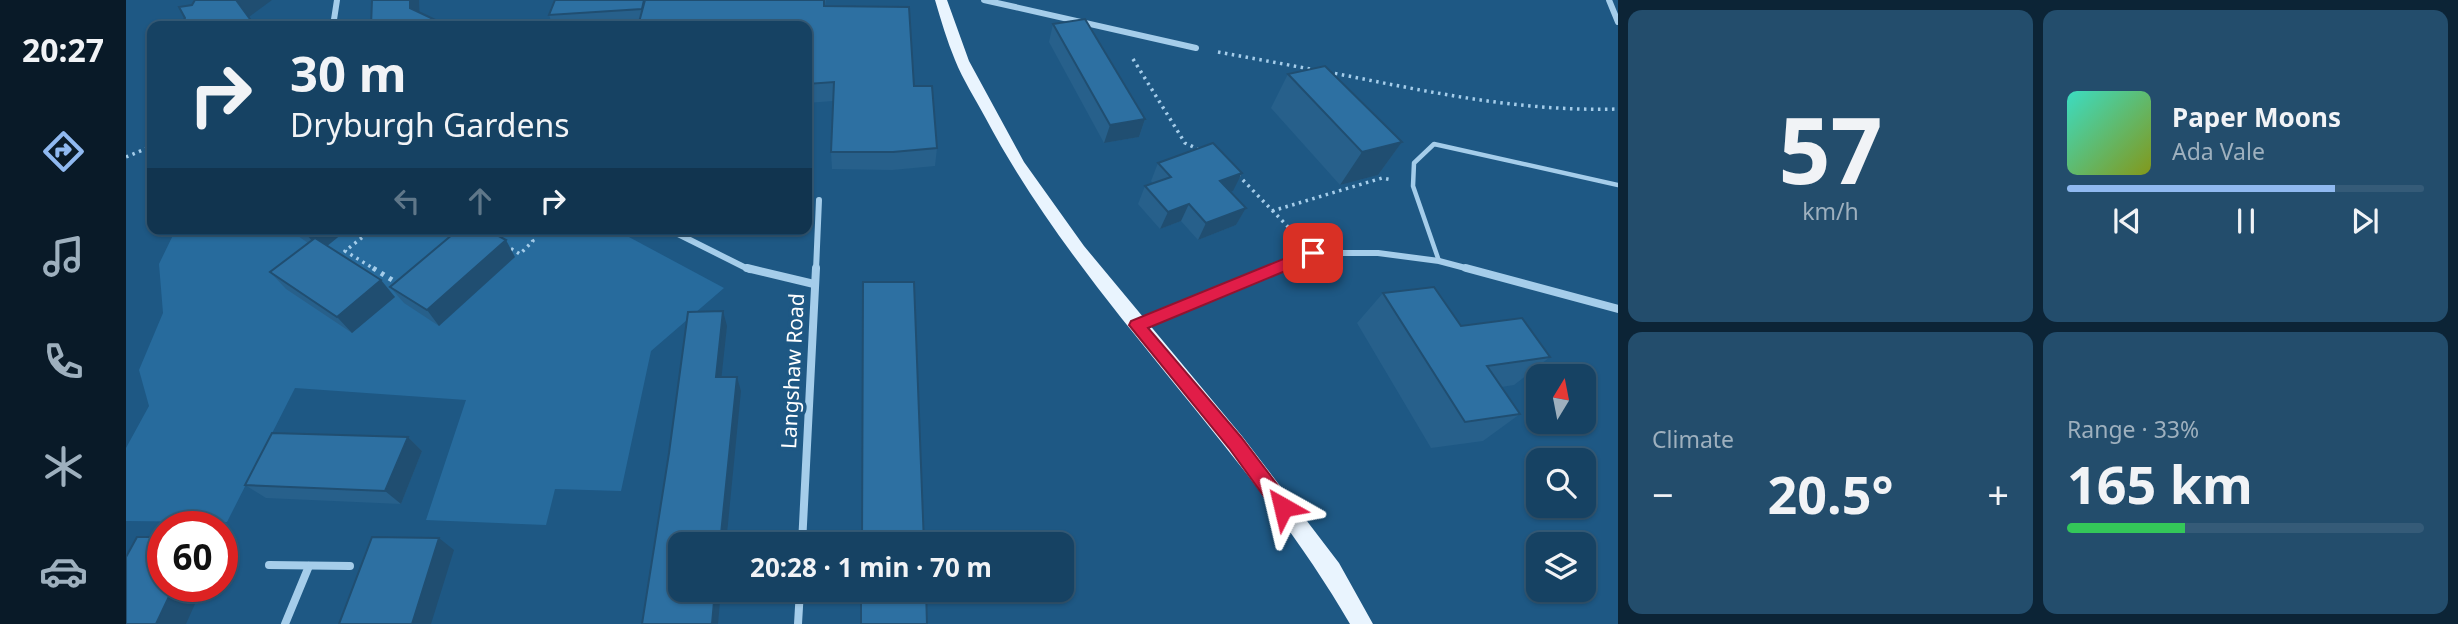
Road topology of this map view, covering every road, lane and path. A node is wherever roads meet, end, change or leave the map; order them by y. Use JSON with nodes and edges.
{"nodes":[{"id":1,"x":337,"y":0,"type":"edge"},
{"id":2,"x":942,"y":0,"type":"edge"},
{"id":3,"x":984,"y":0,"type":"edge"},
{"id":4,"x":1609,"y":0,"type":"edge"},
{"id":5,"x":333,"y":21,"type":"edge"},
{"id":6,"x":1618,"y":22,"type":"edge"},
{"id":7,"x":1114,"y":29,"type":"junction"},
{"id":8,"x":1196,"y":48,"type":"joint"},
{"id":9,"x":1618,"y":109,"type":"edge"},
{"id":10,"x":147,"y":148,"type":"edge"},
{"id":11,"x":1207,"y":154,"type":"edge"},
{"id":12,"x":126,"y":157,"type":"edge"},
{"id":13,"x":1229,"y":166,"type":"edge"},
{"id":14,"x":1618,"y":185,"type":"edge"},
{"id":15,"x":1413,"y":186,"type":"junction"},
{"id":16,"x":819,"y":200,"type":"dead end"},
{"id":17,"x":1272,"y":212,"type":"junction"},
{"id":18,"x":365,"y":235,"type":"edge"},
{"id":19,"x":529,"y":235,"type":"edge"},
{"id":20,"x":680,"y":235,"type":"edge"},
{"id":21,"x":499,"y":242,"type":"edge"},
{"id":22,"x":1313,"y":253,"type":"junction"},
{"id":23,"x":1440,"y":261,"type":"junction"},
{"id":24,"x":814,"y":284,"type":"junction"},
{"id":25,"x":406,"y":288,"type":"edge"},
{"id":26,"x":1618,"y":309,"type":"edge"},
{"id":27,"x":1137,"y":325,"type":"junction"},
{"id":28,"x":803,"y":532,"type":"edge"},
{"id":29,"x":269,"y":565,"type":"dead end"},
{"id":30,"x":309,"y":566,"type":"junction"},
{"id":31,"x":350,"y":566,"type":"dead end"},
{"id":32,"x":799,"y":602,"type":"edge"},
{"id":33,"x":285,"y":624,"type":"edge"},
{"id":34,"x":798,"y":624,"type":"edge"},
{"id":35,"x":1362,"y":624,"type":"edge"}],
"edges":[{"from":1,"to":5,"type":"street"},
{"from":2,"to":27,"type":"main road"},
{"from":3,"to":7,"type":"street"},
{"from":4,"to":6,"type":"street"},
{"from":7,"to":8,"type":"street"},
{"from":7,"to":11,"type":"path"},
{"from":8,"to":9,"type":"path"},
{"from":10,"to":12,"type":"path"},
{"from":13,"to":17,"type":"path"},
{"from":14,"to":15,"type":"lane"},
{"from":15,"to":17,"type":"path"},
{"from":15,"to":23,"type":"lane"},
{"from":16,"to":24,"type":"street","name":"Langshaw Road"},
{"from":17,"to":22,"type":"path"},
{"from":18,"to":25,"type":"path"},
{"from":19,"to":21,"type":"path"},
{"from":20,"to":24,"type":"street"},
{"from":22,"to":23,"type":"street"},
{"from":22,"to":27,"type":"street"},
{"from":23,"to":26,"type":"street"},
{"from":24,"to":28,"type":"street","name":"Langshaw Road"},
{"from":27,"to":35,"type":"main road"},
{"from":29,"to":30,"type":"street"},
{"from":30,"to":31,"type":"street"},
{"from":30,"to":33,"type":"street"},
{"from":32,"to":34,"type":"street"}]}
